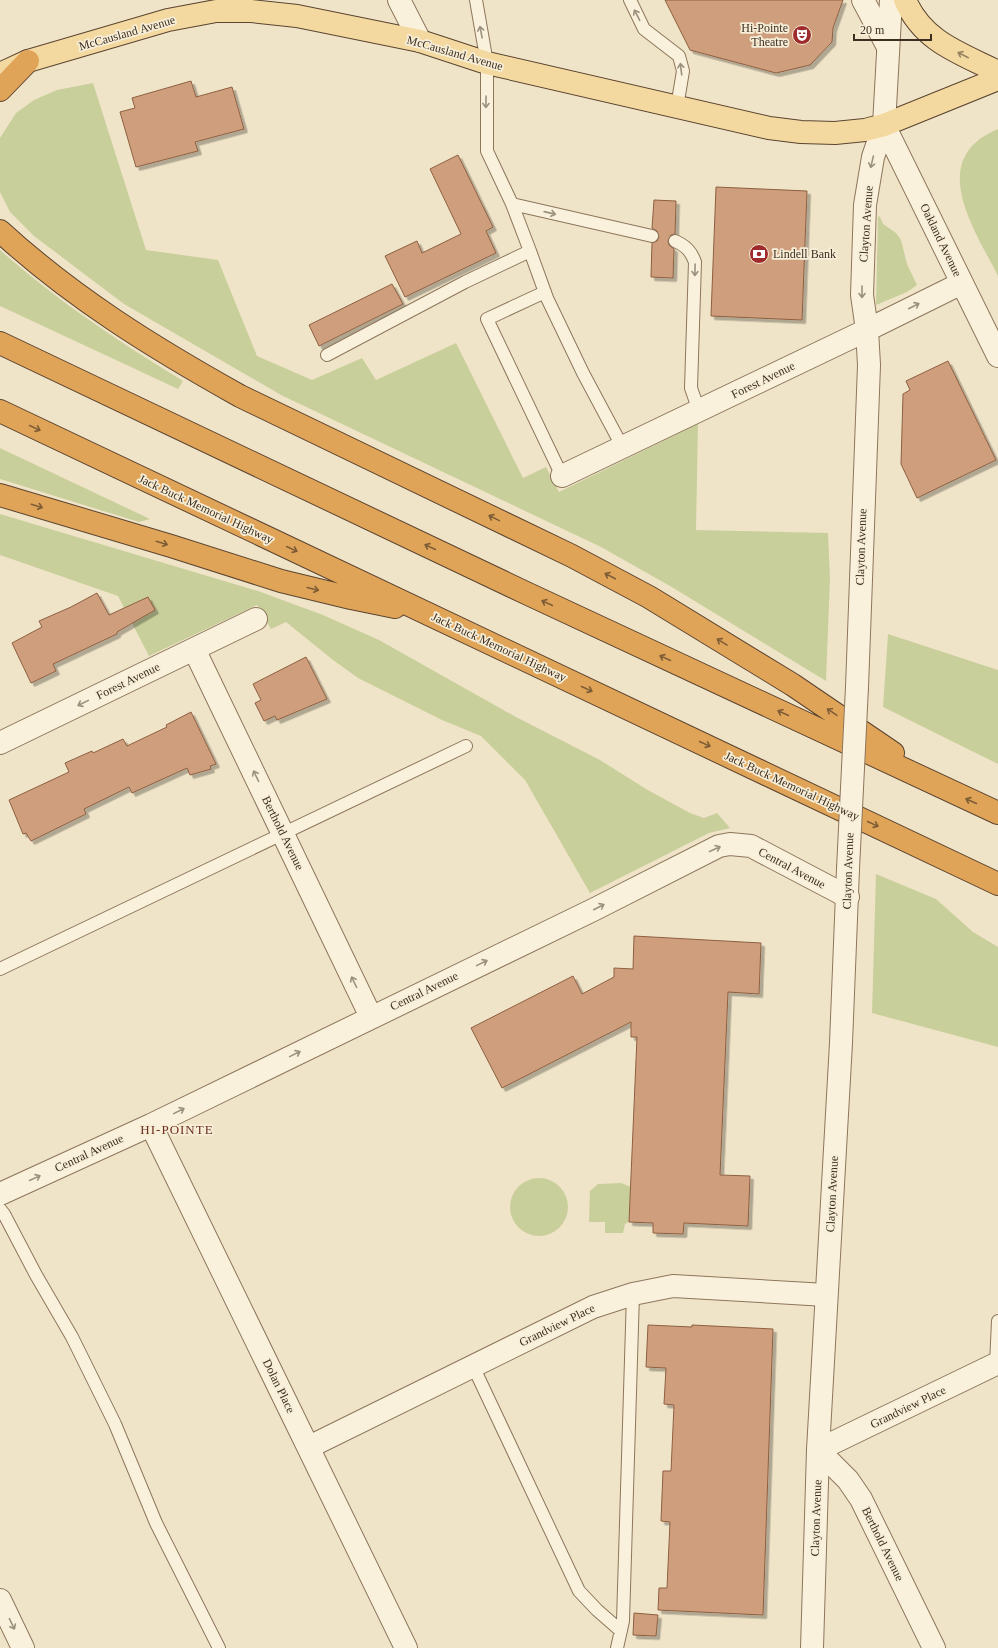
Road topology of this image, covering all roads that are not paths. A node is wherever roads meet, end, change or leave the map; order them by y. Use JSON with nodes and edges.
{"nodes":[{"id":1,"x":399,"y":0,"type":"edge"},
{"id":2,"x":476,"y":0,"type":"edge"},
{"id":3,"x":630,"y":0,"type":"edge"},
{"id":4,"x":864,"y":0,"type":"edge"},
{"id":5,"x":891,"y":0,"type":"edge"},
{"id":6,"x":906,"y":0,"type":"edge"},
{"id":7,"x":420,"y":41,"type":"junction"},
{"id":8,"x":888,"y":48,"type":"junction"},
{"id":9,"x":28,"y":61,"type":"junction"},
{"id":10,"x":487,"y":63,"type":"junction"},
{"id":11,"x":0,"y":64,"type":"edge"},
{"id":12,"x":998,"y":72,"type":"edge"},
{"id":13,"x":0,"y":74,"type":"edge"},
{"id":14,"x":998,"y":79,"type":"edge"},
{"id":15,"x":0,"y":90,"type":"edge"},
{"id":16,"x":677,"y":107,"type":"junction"},
{"id":17,"x":884,"y":125,"type":"junction"},
{"id":18,"x":512,"y":204,"type":"junction"},
{"id":19,"x":0,"y":231,"type":"edge"},
{"id":20,"x":652,"y":236,"type":"dead end"},
{"id":21,"x":675,"y":241,"type":"dead end"},
{"id":22,"x":530,"y":251,"type":"junction"},
{"id":23,"x":962,"y":283,"type":"junction"},
{"id":24,"x":545,"y":292,"type":"junction"},
{"id":25,"x":867,"y":330,"type":"junction"},
{"id":26,"x":0,"y":343,"type":"edge"},
{"id":27,"x":327,"y":355,"type":"dead end"},
{"id":28,"x":998,"y":356,"type":"edge"},
{"id":29,"x":0,"y":411,"type":"edge"},
{"id":30,"x":699,"y":411,"type":"junction"},
{"id":31,"x":623,"y":448,"type":"junction"},
{"id":32,"x":562,"y":476,"type":"joint"},
{"id":33,"x":0,"y":495,"type":"edge"},
{"id":34,"x":426,"y":612,"type":"junction"},
{"id":35,"x":256,"y":619,"type":"dead end"},
{"id":36,"x":194,"y":649,"type":"junction"},
{"id":37,"x":0,"y":743,"type":"edge"},
{"id":38,"x":466,"y":746,"type":"dead end"},
{"id":39,"x":945,"y":789,"type":"junction"},
{"id":40,"x":998,"y":813,"type":"edge"},
{"id":41,"x":283,"y":834,"type":"junction"},
{"id":42,"x":998,"y":884,"type":"edge"},
{"id":43,"x":848,"y":897,"type":"junction"},
{"id":44,"x":0,"y":969,"type":"edge"},
{"id":45,"x":371,"y":1017,"type":"junction"},
{"id":46,"x":152,"y":1125,"type":"junction"},
{"id":47,"x":0,"y":1194,"type":"edge"},
{"id":48,"x":0,"y":1209,"type":"edge"},
{"id":49,"x":633,"y":1294,"type":"junction"},
{"id":50,"x":826,"y":1295,"type":"junction"},
{"id":51,"x":998,"y":1321,"type":"edge"},
{"id":52,"x":997,"y":1364,"type":"edge"},
{"id":53,"x":473,"y":1366,"type":"junction"},
{"id":54,"x":309,"y":1447,"type":"junction"},
{"id":55,"x":818,"y":1450,"type":"junction"},
{"id":56,"x":0,"y":1600,"type":"edge"},
{"id":57,"x":621,"y":1632,"type":"junction"},
{"id":58,"x":23,"y":1648,"type":"edge"},
{"id":59,"x":219,"y":1648,"type":"edge"},
{"id":60,"x":406,"y":1648,"type":"edge"},
{"id":61,"x":617,"y":1648,"type":"edge"},
{"id":62,"x":812,"y":1648,"type":"edge"},
{"id":63,"x":934,"y":1648,"type":"edge"}],
"edges":[{"from":1,"to":7,"type":"street"},
{"from":10,"to":2,"type":"lane","one_way":true},
{"from":16,"to":3,"type":"lane","one_way":true},
{"from":4,"to":8,"type":"street"},
{"from":5,"to":8,"type":"street","name":"Clayton Avenue"},
{"from":12,"to":6,"type":"main road","one_way":true},
{"from":7,"to":9,"type":"main road","name":"McCausland Avenue"},
{"from":7,"to":10,"type":"main road","name":"McCausland Avenue"},
{"from":8,"to":17,"type":"street","name":"Clayton Avenue"},
{"from":9,"to":11,"type":"main road","name":"McCausland Avenue"},
{"from":9,"to":13,"type":"main road","name":"McCausland Avenue"},
{"from":9,"to":15,"type":"highway"},
{"from":10,"to":16,"type":"main road","name":"McCausland Avenue"},
{"from":10,"to":18,"type":"lane","one_way":true},
{"from":14,"to":17,"type":"main road","name":"McCausland Avenue"},
{"from":16,"to":17,"type":"main road","name":"McCausland Avenue"},
{"from":17,"to":23,"type":"street","name":"Oakland Avenue"},
{"from":17,"to":25,"type":"street","name":"Clayton Avenue","one_way":true},
{"from":18,"to":20,"type":"lane","one_way":true},
{"from":18,"to":22,"type":"lane"},
{"from":39,"to":19,"type":"highway","one_way":true},
{"from":21,"to":30,"type":"lane","one_way":true},
{"from":22,"to":24,"type":"lane"},
{"from":22,"to":27,"type":"lane"},
{"from":25,"to":23,"type":"street","name":"Forest Avenue","one_way":true},
{"from":23,"to":28,"type":"street","name":"Oakland Avenue"},
{"from":24,"to":31,"type":"lane"},
{"from":24,"to":32,"type":"lane"},
{"from":25,"to":30,"type":"street","name":"Forest Avenue"},
{"from":25,"to":43,"type":"street","name":"Clayton Avenue","bridge":true},
{"from":39,"to":26,"type":"highway","one_way":true},
{"from":29,"to":34,"type":"highway","name":"Jack Buck Memorial Highway","one_way":true},
{"from":30,"to":31,"type":"street","name":"Forest Avenue"},
{"from":31,"to":32,"type":"street","name":"Forest Avenue"},
{"from":33,"to":34,"type":"highway","one_way":true},
{"from":34,"to":42,"type":"highway","name":"Jack Buck Memorial Highway","one_way":true},
{"from":35,"to":36,"type":"street","name":"Forest Avenue"},
{"from":36,"to":37,"type":"street","name":"Forest Avenue","one_way":true},
{"from":41,"to":36,"type":"street","name":"Berthold Avenue","one_way":true},
{"from":38,"to":41,"type":"lane"},
{"from":40,"to":39,"type":"highway","one_way":true},
{"from":41,"to":44,"type":"lane"},
{"from":45,"to":41,"type":"street","name":"Berthold Avenue","one_way":true},
{"from":45,"to":43,"type":"street","name":"Central Avenue","one_way":true},
{"from":43,"to":50,"type":"street","name":"Clayton Avenue"},
{"from":46,"to":45,"type":"street","name":"Central Avenue","one_way":true},
{"from":47,"to":46,"type":"street","name":"Central Avenue","one_way":true},
{"from":46,"to":54,"type":"street","name":"Dolan Place"},
{"from":48,"to":59,"type":"lane"},
{"from":49,"to":50,"type":"street","name":"Grandview Place"},
{"from":49,"to":53,"type":"street","name":"Grandview Place"},
{"from":49,"to":57,"type":"lane"},
{"from":50,"to":55,"type":"street","name":"Clayton Avenue"},
{"from":51,"to":52,"type":"lane"},
{"from":52,"to":55,"type":"street","name":"Grandview Place"},
{"from":53,"to":54,"type":"street","name":"Grandview Place"},
{"from":53,"to":57,"type":"lane"},
{"from":54,"to":60,"type":"street","name":"Dolan Place"},
{"from":55,"to":62,"type":"street","name":"Clayton Avenue"},
{"from":55,"to":63,"type":"street","name":"Berthold Avenue"},
{"from":56,"to":58,"type":"street","one_way":true},
{"from":57,"to":61,"type":"lane"}]}
